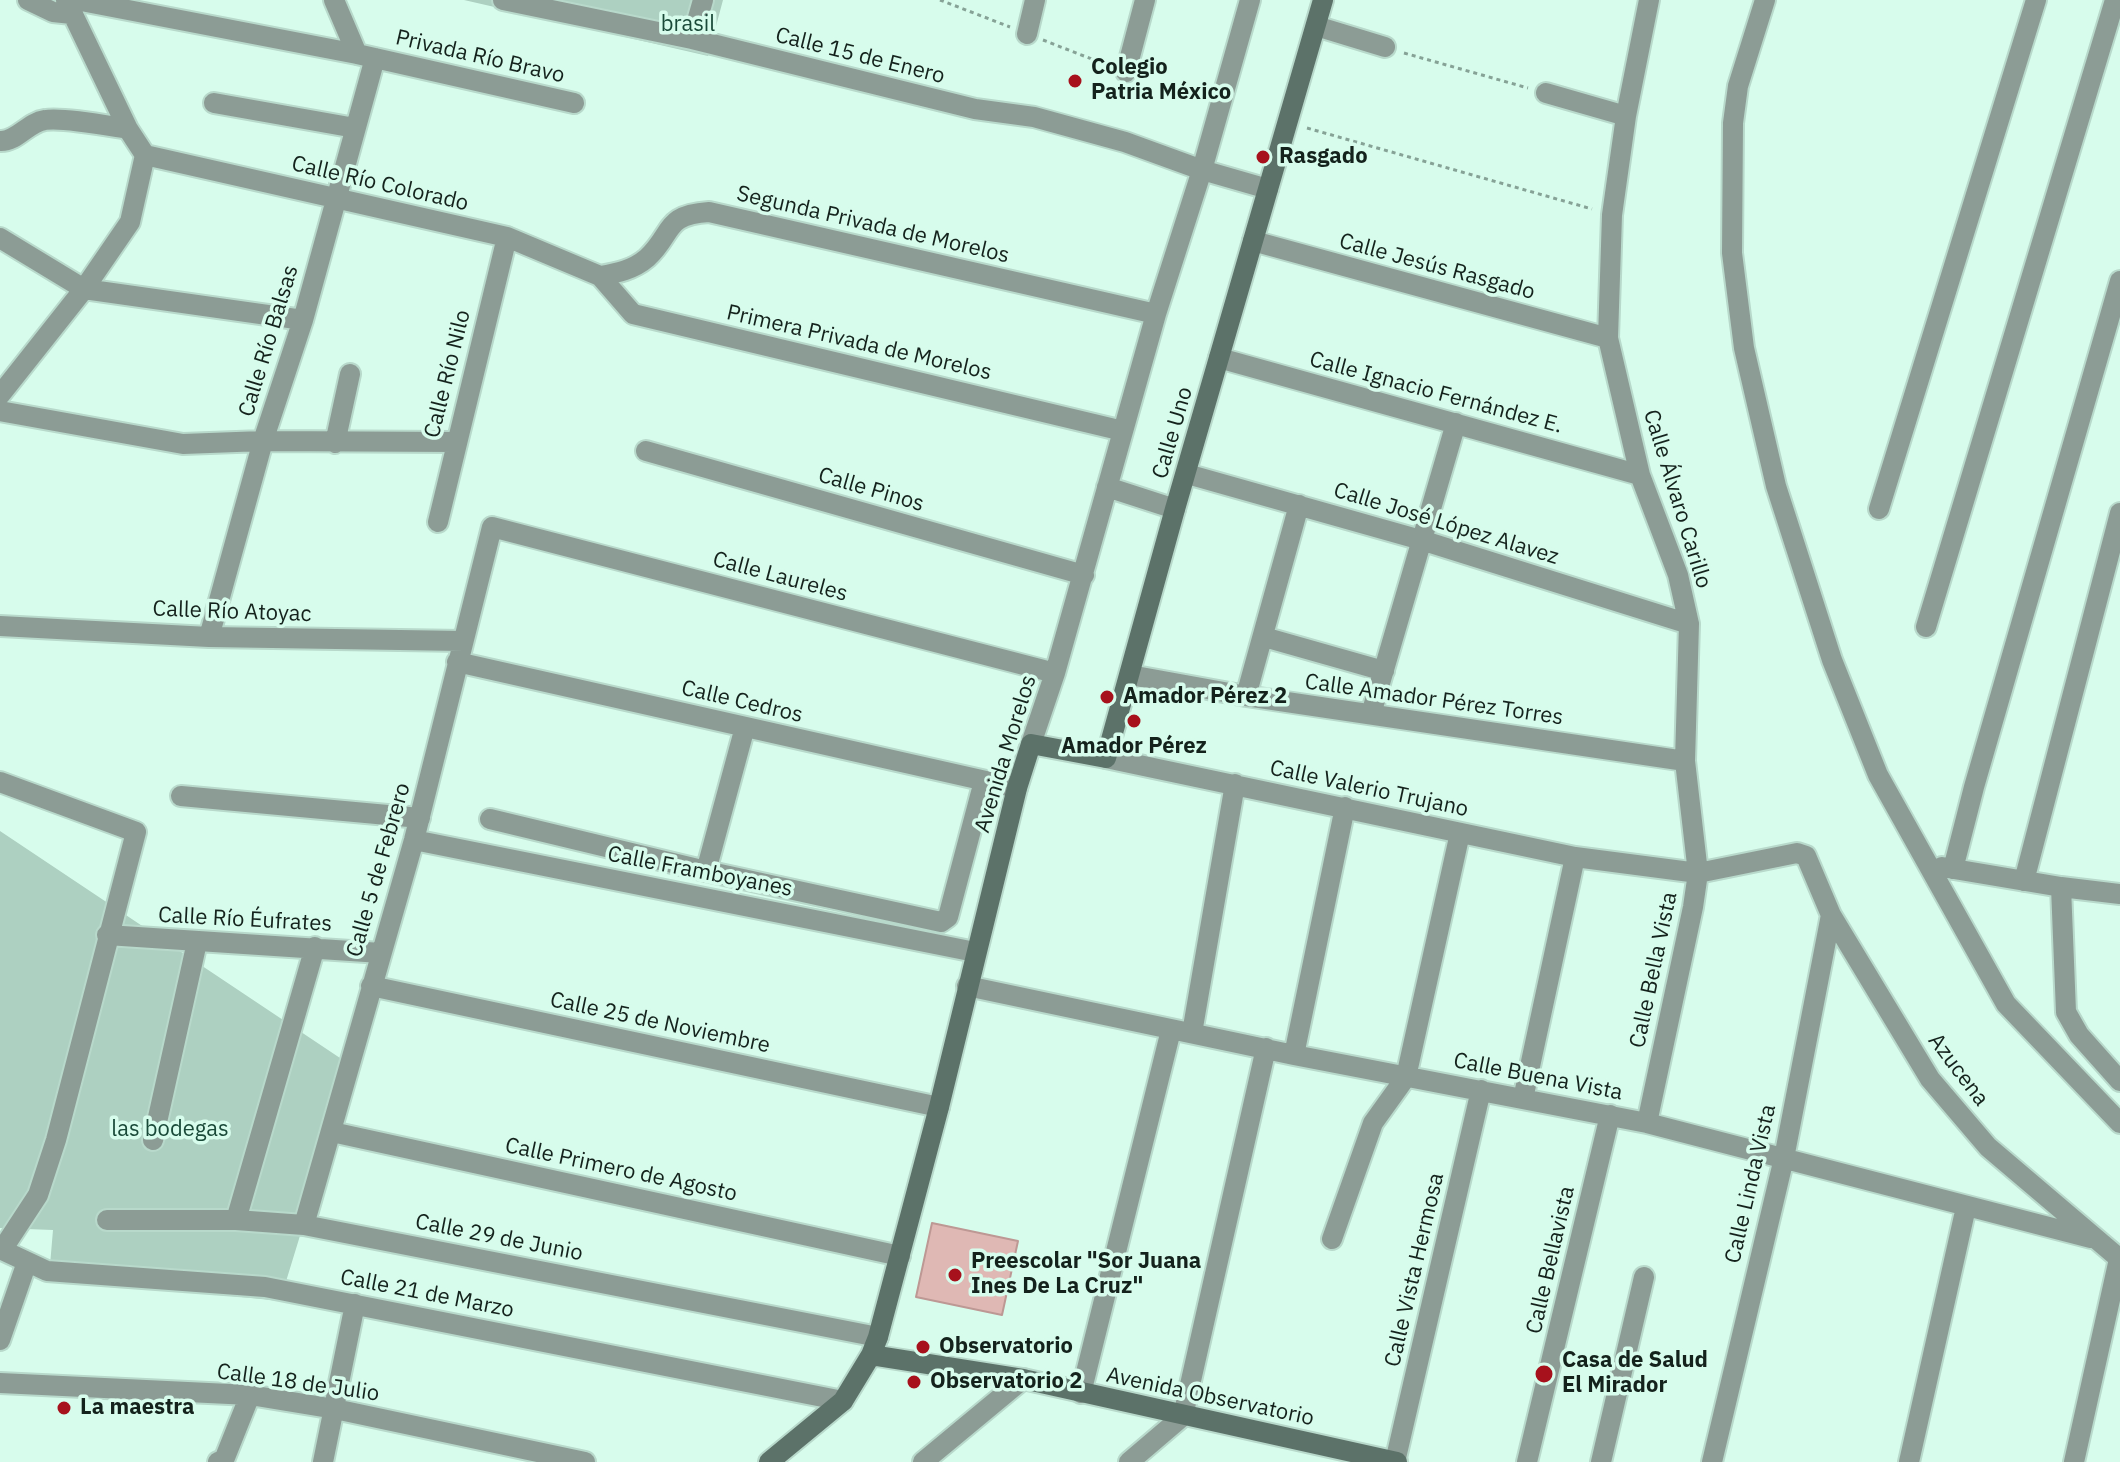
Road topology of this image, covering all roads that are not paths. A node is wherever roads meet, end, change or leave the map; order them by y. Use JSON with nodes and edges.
{"nodes":[{"id":1,"x":28,"y":0,"type":"edge"},
{"id":2,"x":334,"y":0,"type":"edge"},
{"id":3,"x":503,"y":0,"type":"edge"},
{"id":4,"x":703,"y":0,"type":"edge"},
{"id":5,"x":1035,"y":0,"type":"edge"},
{"id":6,"x":1145,"y":0,"type":"edge"},
{"id":7,"x":1250,"y":0,"type":"edge"},
{"id":8,"x":1323,"y":0,"type":"edge"},
{"id":9,"x":1649,"y":0,"type":"edge"},
{"id":10,"x":1765,"y":0,"type":"edge"},
{"id":11,"x":2036,"y":0,"type":"edge"},
{"id":12,"x":2115,"y":0,"type":"edge"},
{"id":13,"x":71,"y":5,"type":"edge"},
{"id":14,"x":1316,"y":26,"type":"junction"},
{"id":15,"x":1027,"y":34,"type":"dead end"},
{"id":16,"x":692,"y":39,"type":"junction"},
{"id":17,"x":1385,"y":47,"type":"road end"},
{"id":18,"x":366,"y":56,"type":"junction"},
{"id":19,"x":1126,"y":72,"type":"dead end"},
{"id":20,"x":1546,"y":93,"type":"road end"},
{"id":21,"x":214,"y":103,"type":"dead end"},
{"id":22,"x":574,"y":103,"type":"dead end"},
{"id":23,"x":1626,"y":116,"type":"junction"},
{"id":24,"x":355,"y":128,"type":"junction"},
{"id":25,"x":128,"y":129,"type":"junction"},
{"id":26,"x":0,"y":141,"type":"edge"},
{"id":27,"x":145,"y":155,"type":"junction"},
{"id":28,"x":1202,"y":170,"type":"junction"},
{"id":29,"x":1268,"y":189,"type":"junction"},
{"id":30,"x":335,"y":199,"type":"junction"},
{"id":31,"x":507,"y":237,"type":"junction"},
{"id":32,"x":0,"y":238,"type":"edge"},
{"id":33,"x":1253,"y":241,"type":"junction"},
{"id":34,"x":600,"y":276,"type":"junction"},
{"id":35,"x":2120,"y":281,"type":"edge"},
{"id":36,"x":84,"y":289,"type":"junction"},
{"id":37,"x":1156,"y":314,"type":"junction"},
{"id":38,"x":303,"y":320,"type":"junction"},
{"id":39,"x":1608,"y":338,"type":"junction"},
{"id":40,"x":1219,"y":358,"type":"junction"},
{"id":41,"x":350,"y":374,"type":"dead end"},
{"id":42,"x":0,"y":395,"type":"edge"},
{"id":43,"x":0,"y":411,"type":"edge"},
{"id":44,"x":1456,"y":423,"type":"junction"},
{"id":45,"x":1123,"y":431,"type":"junction"},
{"id":46,"x":263,"y":441,"type":"junction"},
{"id":47,"x":456,"y":442,"type":"junction"},
{"id":48,"x":335,"y":443,"type":"junction"},
{"id":49,"x":646,"y":451,"type":"dead end"},
{"id":50,"x":1187,"y":474,"type":"junction"},
{"id":51,"x":1640,"y":475,"type":"junction"},
{"id":52,"x":1107,"y":487,"type":"junction"},
{"id":53,"x":1299,"y":505,"type":"junction"},
{"id":54,"x":1175,"y":509,"type":"junction"},
{"id":55,"x":1879,"y":509,"type":"dead end"},
{"id":56,"x":2120,"y":513,"type":"edge"},
{"id":57,"x":438,"y":522,"type":"dead end"},
{"id":58,"x":492,"y":527,"type":"joint"},
{"id":59,"x":1421,"y":540,"type":"junction"},
{"id":60,"x":1084,"y":575,"type":"junction"},
{"id":61,"x":1689,"y":624,"type":"junction"},
{"id":62,"x":0,"y":626,"type":"edge"},
{"id":63,"x":1926,"y":627,"type":"dead end"},
{"id":64,"x":209,"y":637,"type":"junction"},
{"id":65,"x":1264,"y":637,"type":"junction"},
{"id":66,"x":463,"y":641,"type":"junction"},
{"id":67,"x":457,"y":662,"type":"junction"},
{"id":68,"x":1384,"y":671,"type":"junction"},
{"id":69,"x":1055,"y":673,"type":"junction"},
{"id":70,"x":1130,"y":675,"type":"junction"},
{"id":71,"x":1246,"y":696,"type":"junction"},
{"id":72,"x":1371,"y":714,"type":"junction"},
{"id":73,"x":745,"y":727,"type":"junction"},
{"id":74,"x":1031,"y":744,"type":"junction"},
{"id":75,"x":1106,"y":758,"type":"junction"},
{"id":76,"x":1685,"y":761,"type":"junction"},
{"id":77,"x":984,"y":781,"type":"junction"},
{"id":78,"x":0,"y":782,"type":"edge"},
{"id":79,"x":1235,"y":784,"type":"junction"},
{"id":80,"x":1017,"y":788,"type":"junction"},
{"id":81,"x":181,"y":796,"type":"dead end"},
{"id":82,"x":1345,"y":807,"type":"junction"},
{"id":83,"x":420,"y":818,"type":"junction"},
{"id":84,"x":490,"y":819,"type":"dead end"},
{"id":85,"x":1460,"y":833,"type":"junction"},
{"id":86,"x":414,"y":840,"type":"junction"},
{"id":87,"x":1575,"y":857,"type":"junction"},
{"id":88,"x":1928,"y":864,"type":"junction"},
{"id":89,"x":1810,"y":866,"type":"joint"},
{"id":90,"x":1953,"y":869,"type":"junction"},
{"id":91,"x":706,"y":871,"type":"junction"},
{"id":92,"x":1698,"y":873,"type":"junction"},
{"id":93,"x":2024,"y":881,"type":"junction"},
{"id":94,"x":2061,"y":887,"type":"junction"},
{"id":95,"x":2120,"y":894,"type":"edge"},
{"id":96,"x":1831,"y":915,"type":"junction"},
{"id":97,"x":107,"y":935,"type":"junction"},
{"id":98,"x":197,"y":942,"type":"junction"},
{"id":99,"x":315,"y":947,"type":"junction"},
{"id":100,"x":975,"y":952,"type":"junction"},
{"id":101,"x":381,"y":953,"type":"junction"},
{"id":102,"x":371,"y":986,"type":"junction"},
{"id":103,"x":967,"y":986,"type":"junction"},
{"id":104,"x":1181,"y":1032,"type":"junction"},
{"id":105,"x":1266,"y":1048,"type":"junction"},
{"id":106,"x":1294,"y":1055,"type":"junction"},
{"id":107,"x":1406,"y":1077,"type":"junction"},
{"id":108,"x":2120,"y":1081,"type":"edge"},
{"id":109,"x":1481,"y":1090,"type":"junction"},
{"id":110,"x":1523,"y":1099,"type":"junction"},
{"id":111,"x":939,"y":1107,"type":"junction"},
{"id":112,"x":1610,"y":1115,"type":"junction"},
{"id":113,"x":1647,"y":1123,"type":"junction"},
{"id":114,"x":2120,"y":1123,"type":"edge"},
{"id":115,"x":332,"y":1132,"type":"junction"},
{"id":116,"x":153,"y":1140,"type":"dead end"},
{"id":117,"x":1784,"y":1158,"type":"junction"},
{"id":118,"x":1966,"y":1207,"type":"junction"},
{"id":119,"x":107,"y":1220,"type":"dead end"},
{"id":120,"x":236,"y":1220,"type":"junction"},
{"id":121,"x":304,"y":1225,"type":"junction"},
{"id":122,"x":1332,"y":1239,"type":"dead end"},
{"id":123,"x":2094,"y":1239,"type":"junction"},
{"id":124,"x":1,"y":1250,"type":"edge"},
{"id":125,"x":2120,"y":1250,"type":"edge"},
{"id":126,"x":900,"y":1256,"type":"junction"},
{"id":127,"x":2120,"y":1259,"type":"edge"},
{"id":128,"x":27,"y":1262,"type":"junction"},
{"id":129,"x":1644,"y":1277,"type":"dead end"},
{"id":130,"x":355,"y":1304,"type":"junction"},
{"id":131,"x":0,"y":1340,"type":"edge"},
{"id":132,"x":874,"y":1346,"type":"junction"},
{"id":133,"x":1,"y":1378,"type":"edge"},
{"id":134,"x":1023,"y":1379,"type":"junction"},
{"id":135,"x":1081,"y":1393,"type":"junction"},
{"id":136,"x":250,"y":1395,"type":"junction"},
{"id":137,"x":843,"y":1401,"type":"junction"},
{"id":138,"x":335,"y":1409,"type":"junction"},
{"id":139,"x":1183,"y":1416,"type":"junction"},
{"id":140,"x":1358,"y":1458,"type":"edge"},
{"id":141,"x":218,"y":1462,"type":"edge"},
{"id":142,"x":323,"y":1462,"type":"edge"},
{"id":143,"x":585,"y":1462,"type":"edge"},
{"id":144,"x":769,"y":1462,"type":"edge"},
{"id":145,"x":923,"y":1462,"type":"edge"},
{"id":146,"x":1129,"y":1462,"type":"edge"},
{"id":147,"x":1396,"y":1462,"type":"edge"},
{"id":148,"x":1527,"y":1462,"type":"edge"},
{"id":149,"x":1601,"y":1462,"type":"edge"},
{"id":150,"x":1712,"y":1462,"type":"edge"},
{"id":151,"x":1909,"y":1462,"type":"edge"},
{"id":152,"x":2074,"y":1462,"type":"edge"}],
"edges":[{"from":1,"to":13,"type":"street","name":"Privada Río Bravo"},
{"from":2,"to":18,"type":"street"},
{"from":3,"to":16,"type":"street","name":"Calle 15 de Enero"},
{"from":4,"to":16,"type":"street"},
{"from":5,"to":15,"type":"street"},
{"from":6,"to":19,"type":"street"},
{"from":7,"to":28,"type":"street","name":"Avenida Morelos"},
{"from":8,"to":14,"type":"street","name":"Calle Uno"},
{"from":9,"to":23,"type":"street","name":"Calle Álvaro Carillo"},
{"from":10,"to":88,"type":"street"},
{"from":11,"to":55,"type":"street"},
{"from":12,"to":63,"type":"street"},
{"from":13,"to":18,"type":"street","name":"Privada Río Bravo"},
{"from":13,"to":25,"type":"street"},
{"from":14,"to":17,"type":"street"},
{"from":14,"to":29,"type":"street","name":"Calle Uno"},
{"from":16,"to":28,"type":"street","name":"Calle 15 de Enero"},
{"from":18,"to":22,"type":"street","name":"Privada Río Bravo"},
{"from":18,"to":24,"type":"street","name":"Calle Río Balsas"},
{"from":20,"to":23,"type":"street"},
{"from":21,"to":24,"type":"street"},
{"from":23,"to":39,"type":"street","name":"Calle Álvaro Carillo"},
{"from":24,"to":30,"type":"street","name":"Calle Río Balsas"},
{"from":25,"to":26,"type":"street"},
{"from":25,"to":27,"type":"street"},
{"from":27,"to":30,"type":"street","name":"Calle Río Colorado"},
{"from":27,"to":36,"type":"street"},
{"from":28,"to":29,"type":"street","name":"Calle 15 de Enero"},
{"from":28,"to":37,"type":"street","name":"Avenida Morelos"},
{"from":29,"to":33,"type":"street","name":"Calle Uno"},
{"from":30,"to":31,"type":"street","name":"Calle Río Colorado"},
{"from":30,"to":38,"type":"street","name":"Calle Río Balsas"},
{"from":31,"to":34,"type":"street","name":"Calle Río Colorado"},
{"from":31,"to":47,"type":"street","name":"Calle Río Nilo"},
{"from":32,"to":36,"type":"street"},
{"from":33,"to":39,"type":"street","name":"Calle Jesús Rasgado"},
{"from":33,"to":40,"type":"street","name":"Calle Uno"},
{"from":34,"to":37,"type":"street","name":"Segunda Privada de Morelos"},
{"from":34,"to":45,"type":"street","name":"Primera Privada de Morelos"},
{"from":35,"to":90,"type":"street"},
{"from":36,"to":38,"type":"street"},
{"from":36,"to":42,"type":"street"},
{"from":37,"to":45,"type":"street","name":"Avenida Morelos"},
{"from":38,"to":46,"type":"street","name":"Calle Río Balsas"},
{"from":39,"to":51,"type":"street","name":"Calle Álvaro Carillo"},
{"from":40,"to":44,"type":"street","name":"Calle Ignacio Fernández E."},
{"from":40,"to":50,"type":"street","name":"Calle Uno"},
{"from":41,"to":48,"type":"street"},
{"from":43,"to":46,"type":"street"},
{"from":44,"to":51,"type":"street","name":"Calle Ignacio Fernández E."},
{"from":44,"to":59,"type":"street"},
{"from":45,"to":52,"type":"street","name":"Avenida Morelos"},
{"from":46,"to":48,"type":"street"},
{"from":46,"to":64,"type":"street","name":"Calle Río Balsas"},
{"from":47,"to":48,"type":"street"},
{"from":47,"to":57,"type":"street","name":"Calle Río Nilo"},
{"from":49,"to":60,"type":"street","name":"Calle Pinos"},
{"from":50,"to":53,"type":"street","name":"Calle José López Alavez"},
{"from":50,"to":54,"type":"street","name":"Calle Uno"},
{"from":51,"to":61,"type":"street","name":"Calle Álvaro Carillo"},
{"from":52,"to":54,"type":"street"},
{"from":52,"to":60,"type":"street","name":"Avenida Morelos"},
{"from":53,"to":59,"type":"street","name":"Calle José López Alavez"},
{"from":53,"to":65,"type":"street"},
{"from":54,"to":70,"type":"street","name":"Calle Uno"},
{"from":56,"to":93,"type":"street"},
{"from":58,"to":66,"type":"street","name":"Calle 5 de Febrero"},
{"from":58,"to":69,"type":"street","name":"Calle Laureles"},
{"from":59,"to":61,"type":"street","name":"Calle José López Alavez"},
{"from":59,"to":68,"type":"street"},
{"from":60,"to":69,"type":"street","name":"Avenida Morelos"},
{"from":61,"to":76,"type":"street","name":"Calle Álvaro Carillo"},
{"from":62,"to":64,"type":"street","name":"Calle Río Atoyac"},
{"from":64,"to":66,"type":"street","name":"Calle Río Atoyac"},
{"from":65,"to":68,"type":"street"},
{"from":65,"to":71,"type":"street"},
{"from":66,"to":67,"type":"street","name":"Calle 5 de Febrero"},
{"from":67,"to":73,"type":"street","name":"Calle Cedros"},
{"from":67,"to":83,"type":"street","name":"Calle 5 de Febrero"},
{"from":68,"to":72,"type":"street"},
{"from":69,"to":74,"type":"street","name":"Avenida Morelos"},
{"from":70,"to":71,"type":"street","name":"Calle Amador Pérez Torres"},
{"from":70,"to":75,"type":"street","name":"Calle Uno"},
{"from":71,"to":72,"type":"street","name":"Calle Amador Pérez Torres"},
{"from":72,"to":76,"type":"street","name":"Calle Amador Pérez Torres"},
{"from":73,"to":77,"type":"street","name":"Calle Cedros"},
{"from":73,"to":91,"type":"street"},
{"from":74,"to":75,"type":"street","name":"Calle Valerio Trujano"},
{"from":74,"to":80,"type":"street","name":"Avenida Morelos"},
{"from":75,"to":79,"type":"street","name":"Calle Valerio Trujano"},
{"from":76,"to":92,"type":"street","name":"Calle Álvaro Carillo"},
{"from":77,"to":80,"type":"street","name":"Calle Cedros"},
{"from":77,"to":91,"type":"street"},
{"from":78,"to":97,"type":"street","name":"Calle 21 de Marzo"},
{"from":79,"to":82,"type":"street","name":"Calle Valerio Trujano"},
{"from":79,"to":104,"type":"street"},
{"from":80,"to":100,"type":"street","name":"Avenida Morelos"},
{"from":81,"to":83,"type":"street"},
{"from":82,"to":85,"type":"street","name":"Calle Valerio Trujano"},
{"from":82,"to":106,"type":"street"},
{"from":83,"to":86,"type":"street","name":"Calle 5 de Febrero"},
{"from":84,"to":91,"type":"street"},
{"from":85,"to":87,"type":"street","name":"Calle Valerio Trujano"},
{"from":85,"to":107,"type":"street"},
{"from":86,"to":100,"type":"street","name":"Calle Framboyanes"},
{"from":86,"to":101,"type":"street","name":"Calle 5 de Febrero"},
{"from":87,"to":92,"type":"street","name":"Calle Valerio Trujano"},
{"from":87,"to":110,"type":"street"},
{"from":88,"to":90,"type":"street"},
{"from":88,"to":114,"type":"street"},
{"from":89,"to":92,"type":"street","name":"Calle Valerio Trujano"},
{"from":89,"to":96,"type":"street","name":"Azucena"},
{"from":90,"to":93,"type":"street"},
{"from":92,"to":113,"type":"street","name":"Calle Bella Vista"},
{"from":93,"to":94,"type":"street"},
{"from":94,"to":95,"type":"street"},
{"from":94,"to":108,"type":"street"},
{"from":96,"to":117,"type":"street","name":"Calle Linda Vista"},
{"from":96,"to":123,"type":"street","name":"Azucena"},
{"from":97,"to":98,"type":"street","name":"Calle Río Éufrates"},
{"from":97,"to":124,"type":"street","name":"Calle 21 de Marzo"},
{"from":98,"to":99,"type":"street","name":"Calle Río Éufrates"},
{"from":98,"to":116,"type":"street"},
{"from":99,"to":101,"type":"street","name":"Calle Río Éufrates"},
{"from":99,"to":120,"type":"street"},
{"from":100,"to":103,"type":"street","name":"Avenida Morelos"},
{"from":101,"to":102,"type":"street","name":"Calle 5 de Febrero"},
{"from":102,"to":111,"type":"street","name":"Calle 25 de Noviembre"},
{"from":102,"to":115,"type":"street","name":"Calle 5 de Febrero"},
{"from":103,"to":104,"type":"street","name":"Calle Buena Vista"},
{"from":103,"to":111,"type":"street","name":"Avenida Morelos"},
{"from":104,"to":105,"type":"street","name":"Calle Buena Vista"},
{"from":104,"to":135,"type":"street"},
{"from":105,"to":106,"type":"street","name":"Calle Buena Vista"},
{"from":105,"to":139,"type":"street"},
{"from":106,"to":107,"type":"street","name":"Calle Buena Vista"},
{"from":107,"to":109,"type":"street","name":"Calle Buena Vista"},
{"from":107,"to":122,"type":"street"},
{"from":109,"to":110,"type":"street","name":"Calle Buena Vista"},
{"from":109,"to":147,"type":"street","name":"Calle Vista Hermosa"},
{"from":110,"to":112,"type":"street","name":"Calle Buena Vista"},
{"from":111,"to":126,"type":"street","name":"Avenida Morelos"},
{"from":112,"to":113,"type":"street","name":"Calle Buena Vista"},
{"from":112,"to":148,"type":"street","name":"Calle Bellavista"},
{"from":113,"to":117,"type":"street","name":"Calle Buena Vista"},
{"from":115,"to":121,"type":"street","name":"Calle 5 de Febrero"},
{"from":115,"to":126,"type":"street","name":"Calle Primero de Agosto"},
{"from":117,"to":118,"type":"street","name":"Calle Buena Vista"},
{"from":117,"to":150,"type":"street","name":"Calle Linda Vista"},
{"from":118,"to":123,"type":"street","name":"Calle Buena Vista"},
{"from":118,"to":151,"type":"street"},
{"from":119,"to":120,"type":"street","name":"Calle 29 de Junio"},
{"from":120,"to":121,"type":"street","name":"Calle 29 de Junio"},
{"from":121,"to":132,"type":"street","name":"Calle 29 de Junio"},
{"from":123,"to":125,"type":"street"},
{"from":123,"to":127,"type":"street","name":"Azucena"},
{"from":124,"to":128,"type":"street","name":"Calle 21 de Marzo"},
{"from":126,"to":132,"type":"street","name":"Avenida Morelos"},
{"from":127,"to":152,"type":"street"},
{"from":128,"to":130,"type":"street","name":"Calle 21 de Marzo"},
{"from":128,"to":131,"type":"street"},
{"from":129,"to":149,"type":"street"},
{"from":130,"to":137,"type":"street","name":"Calle 21 de Marzo"},
{"from":130,"to":138,"type":"street"},
{"from":132,"to":134,"type":"street","name":"Avenida Observatorio"},
{"from":132,"to":137,"type":"street","name":"Avenida Morelos"},
{"from":133,"to":136,"type":"street","name":"Calle 18 de Julio"},
{"from":134,"to":135,"type":"street","name":"Avenida Observatorio"},
{"from":134,"to":145,"type":"street"},
{"from":135,"to":139,"type":"street","name":"Avenida Observatorio"},
{"from":136,"to":138,"type":"street","name":"Calle 18 de Julio"},
{"from":136,"to":141,"type":"street"},
{"from":137,"to":144,"type":"street","name":"Avenida Morelos"},
{"from":138,"to":142,"type":"street"},
{"from":138,"to":143,"type":"street","name":"Calle 18 de Julio"},
{"from":139,"to":140,"type":"street","name":"Avenida Observatorio"},
{"from":139,"to":146,"type":"street"},
{"from":140,"to":147,"type":"street","name":"Avenida Observatorio"}]}
